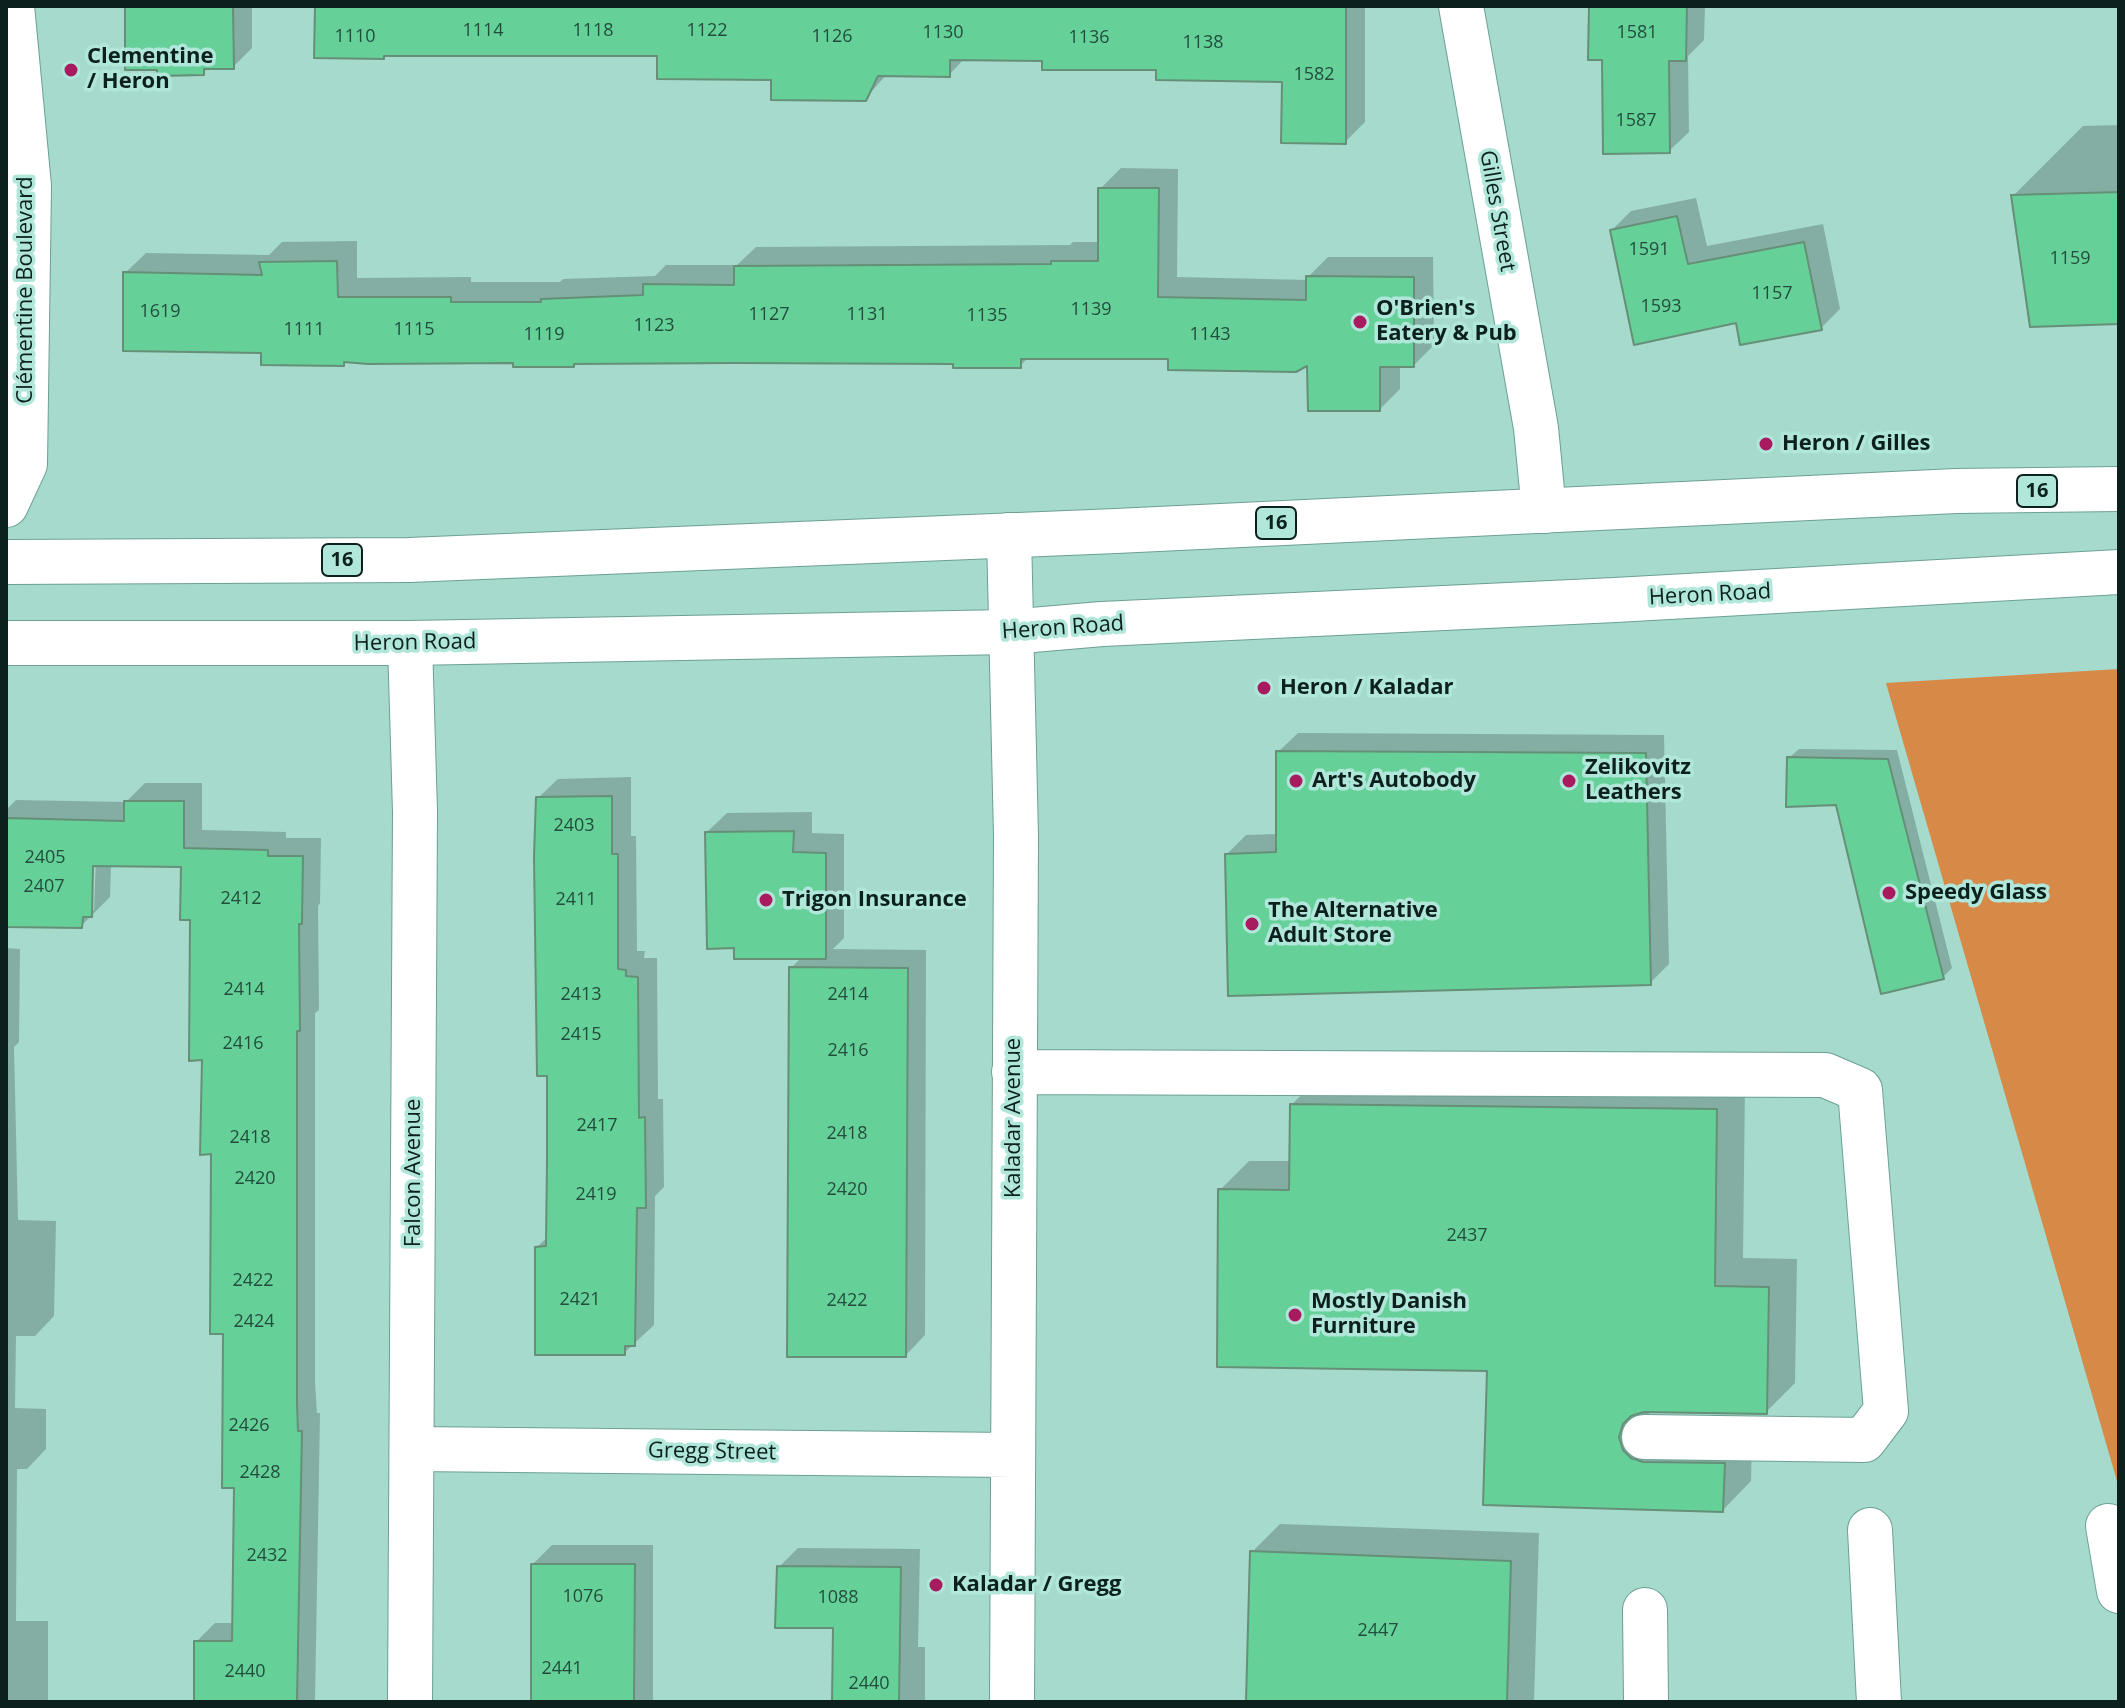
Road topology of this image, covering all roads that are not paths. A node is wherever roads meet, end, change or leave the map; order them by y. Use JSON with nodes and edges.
{"nodes":[{"id":1,"x":1461,"y":6,"type":"edge"},
{"id":2,"x":13,"y":14,"type":"edge"},
{"id":3,"x":6,"y":73,"type":"edge"},
{"id":4,"x":2119,"y":489,"type":"edge"},
{"id":5,"x":6,"y":505,"type":"edge"},
{"id":6,"x":1544,"y":511,"type":"junction"},
{"id":7,"x":1009,"y":535,"type":"junction"},
{"id":8,"x":6,"y":562,"type":"edge"},
{"id":9,"x":2119,"y":572,"type":"edge"},
{"id":10,"x":1009,"y":632,"type":"junction"},
{"id":11,"x":6,"y":643,"type":"edge"},
{"id":12,"x":410,"y":643,"type":"junction"},
{"id":13,"x":1014,"y":1072,"type":"junction"},
{"id":14,"x":1644,"y":1437,"type":"dead end"},
{"id":15,"x":413,"y":1449,"type":"junction"},
{"id":16,"x":1012,"y":1455,"type":"junction"},
{"id":17,"x":2108,"y":1526,"type":"dead end"},
{"id":18,"x":1870,"y":1530,"type":"dead end"},
{"id":19,"x":2119,"y":1591,"type":"edge"},
{"id":20,"x":1645,"y":1610,"type":"dead end"},
{"id":21,"x":410,"y":1702,"type":"edge"},
{"id":22,"x":1012,"y":1702,"type":"edge"},
{"id":23,"x":1646,"y":1702,"type":"edge"},
{"id":24,"x":1879,"y":1702,"type":"edge"}],
"edges":[{"from":1,"to":6,"type":"main road","name":"Gilles Street"},
{"from":2,"to":3,"type":"main road","name":"Clémentine Boulevard"},
{"from":2,"to":5,"type":"main road","name":"Clémentine Boulevard"},
{"from":4,"to":6,"type":"main road","number":"16"},
{"from":6,"to":7,"type":"main road","number":"16"},
{"from":7,"to":8,"type":"main road","number":"16"},
{"from":7,"to":10,"type":"main road","name":"Kaladar Avenue"},
{"from":9,"to":10,"type":"main road","name":"Heron Road"},
{"from":10,"to":12,"type":"main road","name":"Heron Road"},
{"from":10,"to":13,"type":"main road","name":"Kaladar Avenue"},
{"from":11,"to":12,"type":"main road","name":"Heron Road"},
{"from":12,"to":15,"type":"main road","name":"Falcon Avenue"},
{"from":13,"to":14,"type":"main road"},
{"from":13,"to":16,"type":"main road","name":"Kaladar Avenue"},
{"from":15,"to":16,"type":"main road","name":"Gregg Street"},
{"from":15,"to":21,"type":"main road","name":"Falcon Avenue"},
{"from":16,"to":22,"type":"main road","name":"Kaladar Avenue"},
{"from":17,"to":19,"type":"main road"},
{"from":18,"to":24,"type":"main road"},
{"from":20,"to":23,"type":"main road"}]}
